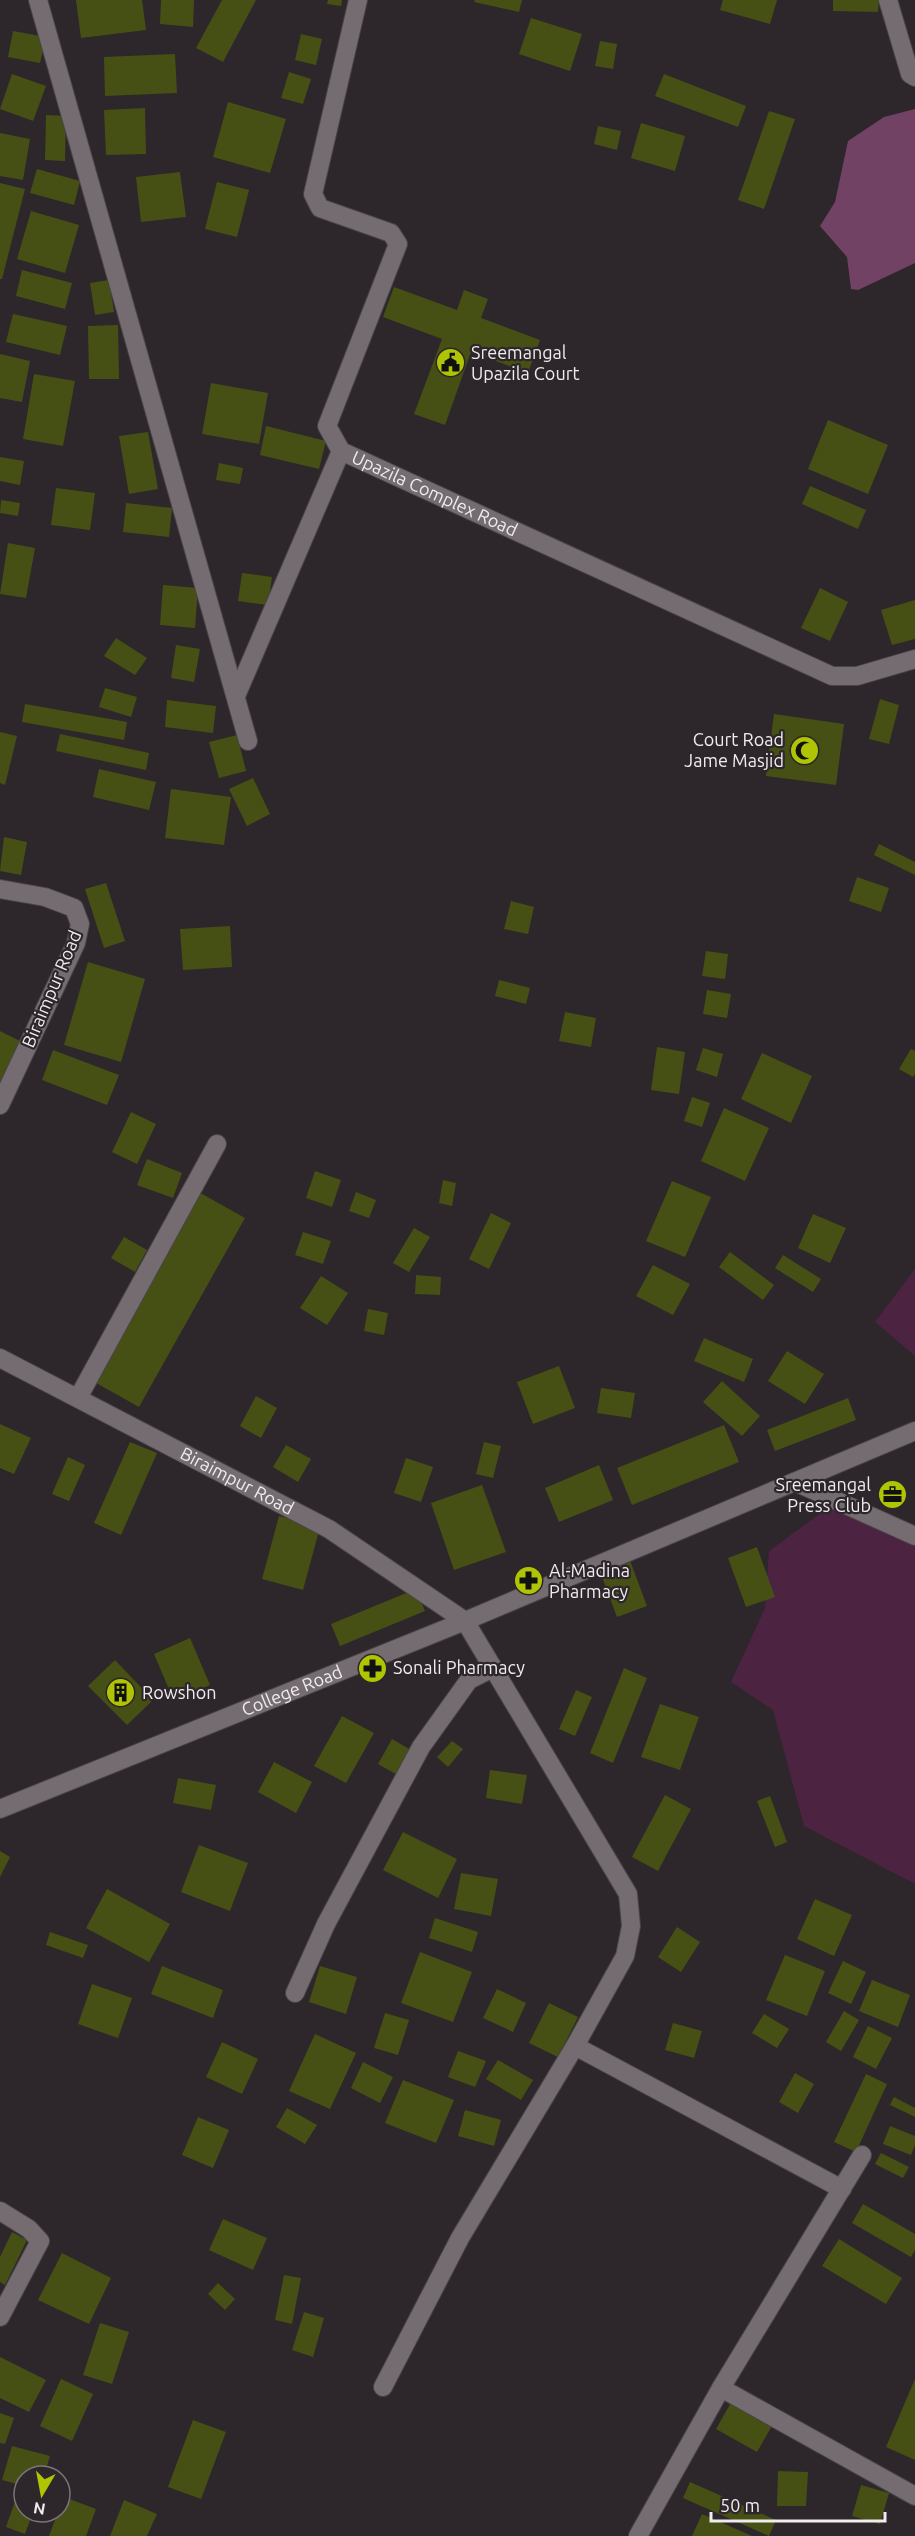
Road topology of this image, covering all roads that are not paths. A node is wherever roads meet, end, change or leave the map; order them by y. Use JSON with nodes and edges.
{"nodes":[{"id":1,"x":38,"y":0,"type":"edge"},
{"id":2,"x":358,"y":0,"type":"edge"},
{"id":3,"x":888,"y":0,"type":"edge"},
{"id":4,"x":915,"y":77,"type":"edge"},
{"id":5,"x":341,"y":451,"type":"junction"},
{"id":6,"x":915,"y":659,"type":"edge"},
{"id":7,"x":236,"y":696,"type":"junction"},
{"id":8,"x":248,"y":741,"type":"dead end"},
{"id":9,"x":0,"y":889,"type":"edge"},
{"id":10,"x":0,"y":1106,"type":"edge"},
{"id":11,"x":217,"y":1144,"type":"dead end"},
{"id":12,"x":0,"y":1358,"type":"edge"},
{"id":13,"x":78,"y":1398,"type":"junction"},
{"id":14,"x":915,"y":1431,"type":"edge"},
{"id":15,"x":795,"y":1482,"type":"junction"},
{"id":16,"x":915,"y":1536,"type":"edge"},
{"id":17,"x":465,"y":1621,"type":"junction"},
{"id":18,"x":493,"y":1668,"type":"junction"},
{"id":19,"x":0,"y":1809,"type":"edge"},
{"id":20,"x":295,"y":1993,"type":"dead end"},
{"id":21,"x":575,"y":2046,"type":"junction"},
{"id":22,"x":862,"y":2155,"type":"dead end"},
{"id":23,"x":842,"y":2189,"type":"junction"},
{"id":24,"x":0,"y":2211,"type":"edge"},
{"id":25,"x":0,"y":2317,"type":"edge"},
{"id":26,"x":383,"y":2387,"type":"dead end"},
{"id":27,"x":721,"y":2388,"type":"junction"},
{"id":28,"x":915,"y":2496,"type":"edge"},
{"id":29,"x":639,"y":2536,"type":"edge"}],
"edges":[{"from":1,"to":7,"type":"street"},
{"from":2,"to":5,"type":"street","name":"Upazila Complex Road"},
{"from":3,"to":4,"type":"street"},
{"from":5,"to":6,"type":"street","name":"Upazila Complex Road"},
{"from":5,"to":7,"type":"street"},
{"from":7,"to":8,"type":"street"},
{"from":9,"to":10,"type":"street","name":"Biraimpur Road"},
{"from":11,"to":13,"type":"street"},
{"from":12,"to":13,"type":"street","name":"Biraimpur Road"},
{"from":13,"to":17,"type":"street","name":"Biraimpur Road"},
{"from":14,"to":15,"type":"street","name":"College Road"},
{"from":15,"to":16,"type":"street"},
{"from":15,"to":17,"type":"street","name":"College Road"},
{"from":17,"to":18,"type":"street"},
{"from":17,"to":19,"type":"street","name":"College Road"},
{"from":18,"to":20,"type":"street"},
{"from":18,"to":21,"type":"street"},
{"from":21,"to":23,"type":"street"},
{"from":21,"to":26,"type":"street"},
{"from":22,"to":23,"type":"street"},
{"from":23,"to":27,"type":"street"},
{"from":24,"to":25,"type":"street"},
{"from":27,"to":28,"type":"street"},
{"from":27,"to":29,"type":"street"}]}
